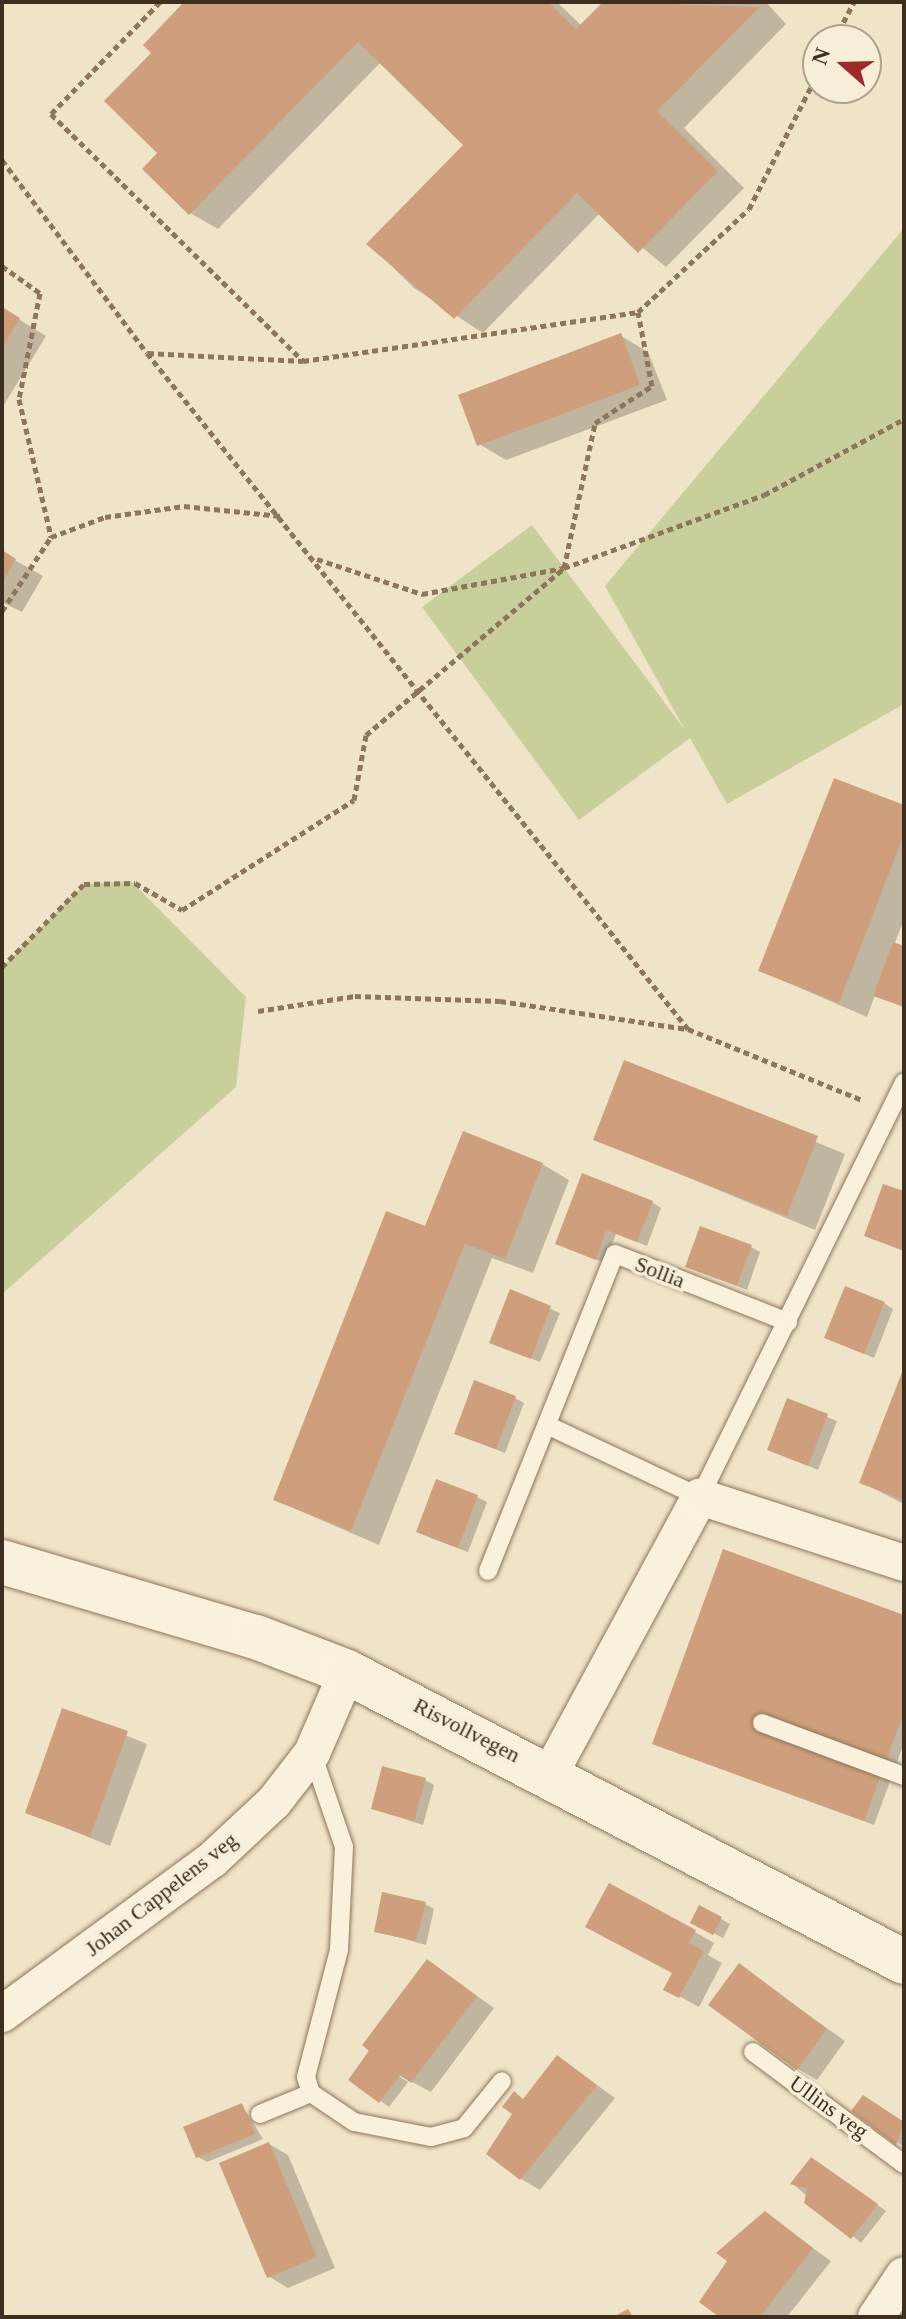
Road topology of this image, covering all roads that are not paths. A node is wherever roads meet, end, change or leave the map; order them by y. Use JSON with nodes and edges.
{"nodes":[{"id":1,"x":904,"y":1082,"type":"edge"},
{"id":2,"x":788,"y":1322,"type":"junction"},
{"id":3,"x":551,"y":1427,"type":"junction"},
{"id":4,"x":700,"y":1497,"type":"junction"},
{"id":5,"x":2,"y":1562,"type":"edge"},
{"id":6,"x":904,"y":1563,"type":"edge"},
{"id":7,"x":488,"y":1571,"type":"dead end"},
{"id":8,"x":347,"y":1672,"type":"junction"},
{"id":9,"x":762,"y":1723,"type":"dead end"},
{"id":10,"x":312,"y":1753,"type":"junction"},
{"id":11,"x":551,"y":1772,"type":"junction"},
{"id":12,"x":904,"y":1776,"type":"edge"},
{"id":13,"x":904,"y":1962,"type":"edge"},
{"id":14,"x":2,"y":2014,"type":"edge"},
{"id":15,"x":753,"y":2052,"type":"dead end"},
{"id":16,"x":502,"y":2081,"type":"dead end"},
{"id":17,"x":311,"y":2093,"type":"junction"},
{"id":18,"x":260,"y":2114,"type":"dead end"},
{"id":19,"x":904,"y":2164,"type":"edge"},
{"id":20,"x":904,"y":2275,"type":"edge"},
{"id":21,"x":876,"y":2317,"type":"edge"}],
"edges":[{"from":1,"to":2,"type":"lane"},
{"from":2,"to":3,"type":"lane","name":"Sollia"},
{"from":2,"to":4,"type":"lane"},
{"from":3,"to":4,"type":"lane"},
{"from":3,"to":7,"type":"lane","name":"Sollia"},
{"from":4,"to":6,"type":"street"},
{"from":4,"to":11,"type":"street"},
{"from":5,"to":8,"type":"street","name":"Risvollvegen"},
{"from":8,"to":10,"type":"street","name":"Johan Cappelens veg"},
{"from":8,"to":11,"type":"street","name":"Risvollvegen"},
{"from":9,"to":12,"type":"lane"},
{"from":10,"to":14,"type":"street","name":"Johan Cappelens veg"},
{"from":10,"to":17,"type":"lane"},
{"from":11,"to":13,"type":"street","name":"Risvollvegen"},
{"from":15,"to":19,"type":"lane","name":"Ullins veg"},
{"from":16,"to":17,"type":"lane"},
{"from":17,"to":18,"type":"lane"},
{"from":20,"to":21,"type":"street"}]}
